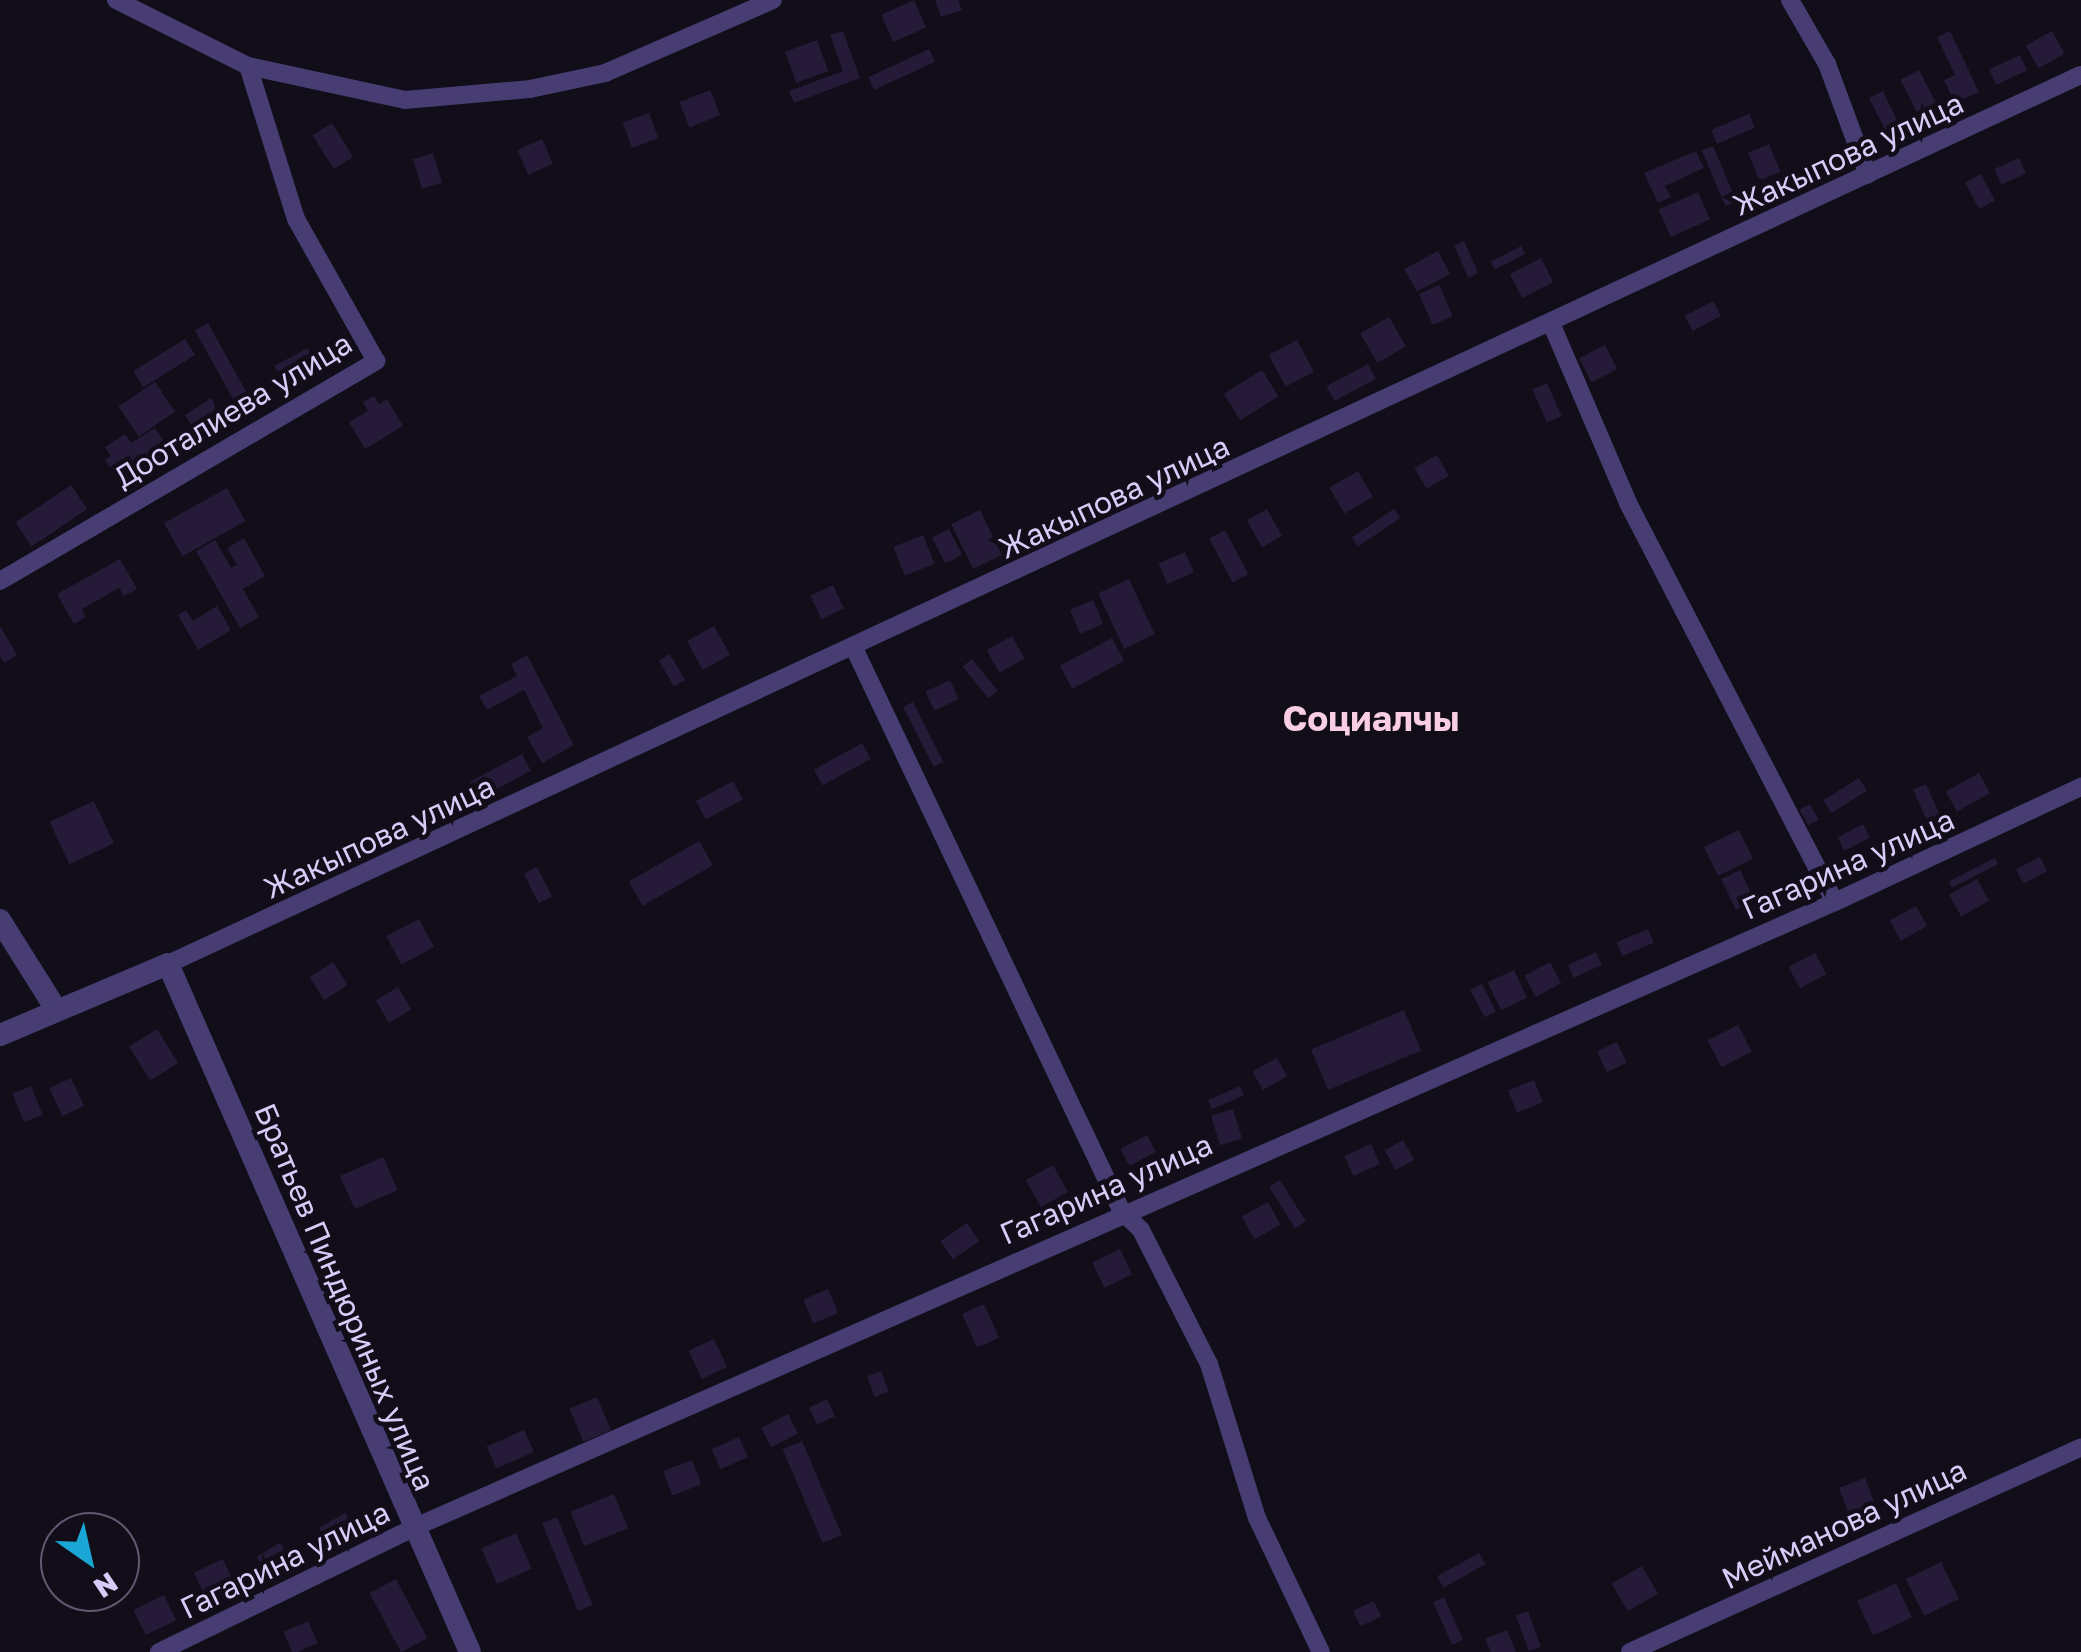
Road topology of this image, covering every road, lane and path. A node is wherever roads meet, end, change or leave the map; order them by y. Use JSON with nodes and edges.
{"nodes":[{"id":1,"x":116,"y":0,"type":"edge"},
{"id":2,"x":772,"y":0,"type":"edge"},
{"id":3,"x":1790,"y":0,"type":"edge"},
{"id":4,"x":248,"y":66,"type":"junction"},
{"id":5,"x":2081,"y":76,"type":"edge"},
{"id":6,"x":1868,"y":175,"type":"junction"},
{"id":7,"x":1551,"y":323,"type":"junction"},
{"id":8,"x":0,"y":581,"type":"edge"},
{"id":9,"x":854,"y":648,"type":"junction"},
{"id":10,"x":2081,"y":788,"type":"edge"},
{"id":11,"x":1835,"y":902,"type":"junction"},
{"id":12,"x":0,"y":920,"type":"edge"},
{"id":13,"x":168,"y":964,"type":"junction"},
{"id":14,"x":56,"y":1012,"type":"junction"},
{"id":15,"x":0,"y":1035,"type":"edge"},
{"id":16,"x":1122,"y":1212,"type":"junction"},
{"id":17,"x":2081,"y":1447,"type":"edge"},
{"id":18,"x":413,"y":1528,"type":"junction"},
{"id":19,"x":159,"y":1652,"type":"edge"},
{"id":20,"x":470,"y":1652,"type":"edge"},
{"id":21,"x":1321,"y":1652,"type":"edge"},
{"id":22,"x":1630,"y":1652,"type":"edge"}],
"edges":[{"from":1,"to":4,"type":"street"},
{"from":2,"to":4,"type":"street"},
{"from":3,"to":6,"type":"street"},
{"from":4,"to":8,"type":"street","name":"Дооталиева улица"},
{"from":5,"to":6,"type":"street","name":"Жакыпова улица"},
{"from":6,"to":7,"type":"street","name":"Жакыпова улица"},
{"from":7,"to":9,"type":"street","name":"Жакыпова улица"},
{"from":7,"to":11,"type":"street"},
{"from":9,"to":13,"type":"street","name":"Жакыпова улица"},
{"from":9,"to":16,"type":"street"},
{"from":10,"to":11,"type":"street","name":"Гагарина улица"},
{"from":11,"to":16,"type":"street","name":"Гагарина улица"},
{"from":12,"to":14,"type":"street"},
{"from":13,"to":14,"type":"street"},
{"from":13,"to":18,"type":"street","name":"Братьев Пиндюриных улица"},
{"from":14,"to":15,"type":"street"},
{"from":16,"to":18,"type":"street","name":"Гагарина улица"},
{"from":16,"to":21,"type":"street"},
{"from":17,"to":22,"type":"street","name":"Мейманова улица"},
{"from":18,"to":19,"type":"street","name":"Гагарина улица"},
{"from":18,"to":20,"type":"street","name":"Братьев Пиндюриных улица"}]}
